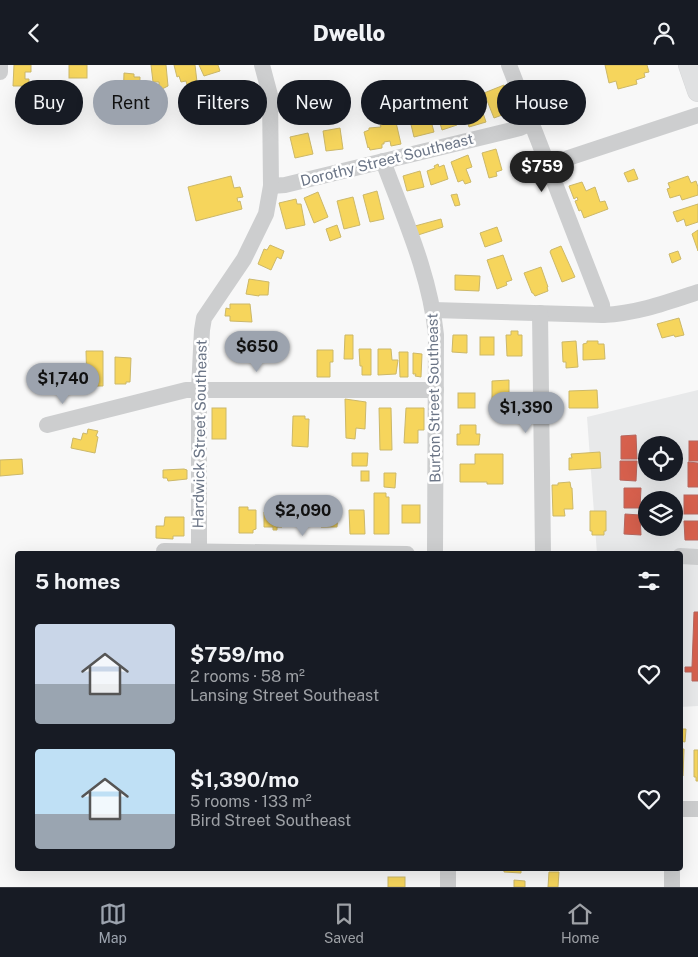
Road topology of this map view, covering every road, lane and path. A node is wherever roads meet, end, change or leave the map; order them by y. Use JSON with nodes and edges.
{"nodes":[{"id":1,"x":0,"y":65,"type":"edge"},
{"id":2,"x":262,"y":65,"type":"edge"},
{"id":3,"x":509,"y":65,"type":"edge"},
{"id":4,"x":689,"y":65,"type":"edge"},
{"id":5,"x":0,"y":72,"type":"edge"},
{"id":6,"x":515,"y":80,"type":"edge"},
{"id":7,"x":698,"y":91,"type":"edge"},
{"id":8,"x":698,"y":115,"type":"edge"},
{"id":9,"x":527,"y":125,"type":"edge"},
{"id":10,"x":532,"y":125,"type":"edge"},
{"id":11,"x":384,"y":161,"type":"junction"},
{"id":12,"x":547,"y":165,"type":"junction"},
{"id":13,"x":271,"y":186,"type":"junction"},
{"id":14,"x":698,"y":291,"type":"edge"},
{"id":15,"x":433,"y":310,"type":"junction"},
{"id":16,"x":540,"y":313,"type":"junction"},
{"id":17,"x":603,"y":315,"type":"junction"},
{"id":18,"x":199,"y":389,"type":"junction"},
{"id":19,"x":436,"y":390,"type":"junction"},
{"id":20,"x":47,"y":425,"type":"dead end"},
{"id":21,"x":199,"y":551,"type":"edge"},
{"id":22,"x":435,"y":551,"type":"edge"},
{"id":23,"x":542,"y":551,"type":"edge"},
{"id":24,"x":683,"y":556,"type":"edge"},
{"id":25,"x":698,"y":557,"type":"edge"},
{"id":26,"x":683,"y":809,"type":"edge"},
{"id":27,"x":698,"y":809,"type":"edge"},
{"id":28,"x":448,"y":871,"type":"edge"},
{"id":29,"x":672,"y":871,"type":"edge"},
{"id":30,"x":448,"y":887,"type":"edge"},
{"id":31,"x":672,"y":887,"type":"edge"}],
"edges":[{"from":1,"to":5,"type":"street"},
{"from":2,"to":13,"type":"street","name":"Hardwick Street Southeast"},
{"from":3,"to":6,"type":"street"},
{"from":4,"to":7,"type":"main road"},
{"from":8,"to":12,"type":"street"},
{"from":9,"to":11,"type":"street","name":"Dorothy Street Southeast"},
{"from":10,"to":12,"type":"street"},
{"from":11,"to":13,"type":"street","name":"Dorothy Street Southeast"},
{"from":11,"to":15,"type":"street","name":"Burton Street Southeast"},
{"from":12,"to":17,"type":"street"},
{"from":13,"to":18,"type":"street","name":"Hardwick Street Southeast"},
{"from":14,"to":17,"type":"street"},
{"from":15,"to":16,"type":"street"},
{"from":15,"to":19,"type":"street","name":"Burton Street Southeast"},
{"from":16,"to":17,"type":"street"},
{"from":16,"to":23,"type":"street"},
{"from":18,"to":19,"type":"street"},
{"from":18,"to":20,"type":"street"},
{"from":18,"to":21,"type":"street","name":"Hardwick Street Southeast"},
{"from":19,"to":22,"type":"street","name":"Burton Street Southeast"},
{"from":24,"to":25,"type":"street"},
{"from":26,"to":27,"type":"street"},
{"from":28,"to":30,"type":"street"},
{"from":29,"to":31,"type":"street"}]}
